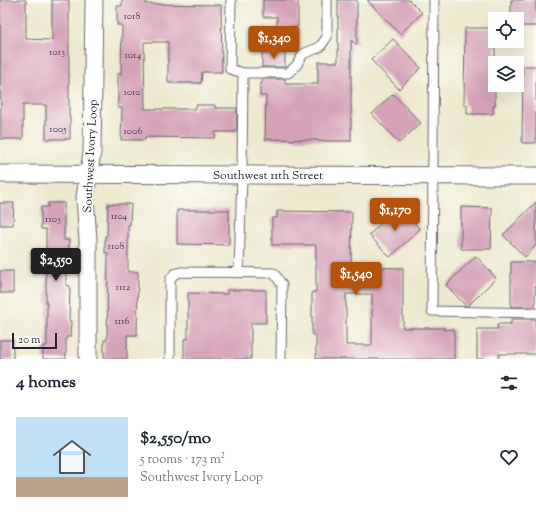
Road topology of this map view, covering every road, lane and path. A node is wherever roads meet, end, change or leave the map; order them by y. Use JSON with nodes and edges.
{"nodes":[{"id":1,"x":94,"y":0,"type":"edge"},
{"id":2,"x":231,"y":0,"type":"edge"},
{"id":3,"x":327,"y":0,"type":"edge"},
{"id":4,"x":434,"y":0,"type":"edge"},
{"id":5,"x":243,"y":73,"type":"junction"},
{"id":6,"x":0,"y":174,"type":"edge"},
{"id":7,"x":89,"y":174,"type":"junction"},
{"id":8,"x":242,"y":174,"type":"junction"},
{"id":9,"x":432,"y":176,"type":"junction"},
{"id":10,"x":536,"y":176,"type":"edge"},
{"id":11,"x":239,"y":272,"type":"junction"},
{"id":12,"x":536,"y":313,"type":"edge"},
{"id":13,"x":88,"y":359,"type":"edge"},
{"id":14,"x":170,"y":359,"type":"edge"},
{"id":15,"x":281,"y":359,"type":"edge"}],
"edges":[{"from":1,"to":7,"type":"street","name":"Southwest Ivory Loop"},
{"from":2,"to":5,"type":"lane"},
{"from":3,"to":5,"type":"lane"},
{"from":4,"to":9,"type":"lane"},
{"from":5,"to":8,"type":"lane"},
{"from":6,"to":7,"type":"street","name":"Southwest 11th Street"},
{"from":7,"to":8,"type":"street","name":"Southwest 11th Street"},
{"from":7,"to":13,"type":"street","name":"Southwest Ivory Loop"},
{"from":8,"to":9,"type":"street","name":"Southwest 11th Street"},
{"from":8,"to":11,"type":"lane"},
{"from":9,"to":10,"type":"street","name":"Southwest 11th Street"},
{"from":9,"to":12,"type":"lane"},
{"from":11,"to":14,"type":"lane"},
{"from":11,"to":15,"type":"lane"}]}
